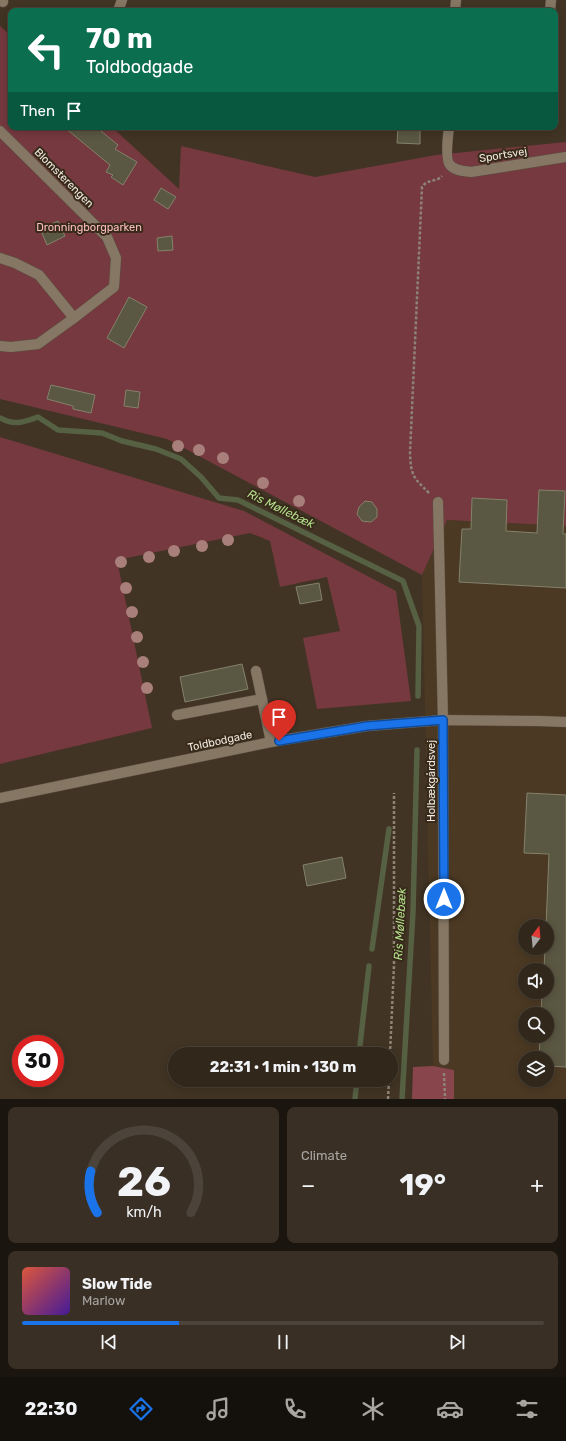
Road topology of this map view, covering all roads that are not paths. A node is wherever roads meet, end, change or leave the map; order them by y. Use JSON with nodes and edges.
{"nodes":[{"id":1,"x":449,"y":130,"type":"edge"},
{"id":2,"x":0,"y":132,"type":"edge"},
{"id":3,"x":566,"y":157,"type":"edge"},
{"id":4,"x":0,"y":258,"type":"edge"},
{"id":5,"x":74,"y":318,"type":"junction"},
{"id":6,"x":0,"y":346,"type":"edge"},
{"id":7,"x":438,"y":502,"type":"road end"},
{"id":8,"x":256,"y":671,"type":"dead end"},
{"id":9,"x":262,"y":699,"type":"junction"},
{"id":10,"x":177,"y":716,"type":"dead end"},
{"id":11,"x":443,"y":720,"type":"junction"},
{"id":12,"x":566,"y":722,"type":"edge"},
{"id":13,"x":271,"y":742,"type":"junction"},
{"id":14,"x":0,"y":798,"type":"edge"},
{"id":15,"x":444,"y":1060,"type":"road end"}],
"edges":[{"from":1,"to":3,"type":"street","name":"Sportsvej"},
{"from":2,"to":5,"type":"street","name":"Blomsterengen"},
{"from":4,"to":5,"type":"street"},
{"from":5,"to":6,"type":"street","name":"Blomsterengen"},
{"from":7,"to":11,"type":"street","name":"Holbækgårdsvej"},
{"from":8,"to":9,"type":"street"},
{"from":9,"to":10,"type":"street"},
{"from":9,"to":13,"type":"street"},
{"from":11,"to":12,"type":"street","name":"Toldbodgade"},
{"from":11,"to":13,"type":"street","name":"Toldbodgade"},
{"from":11,"to":15,"type":"street","name":"Holbækgårdsvej"},
{"from":13,"to":14,"type":"street","name":"Toldbodgade"}]}
